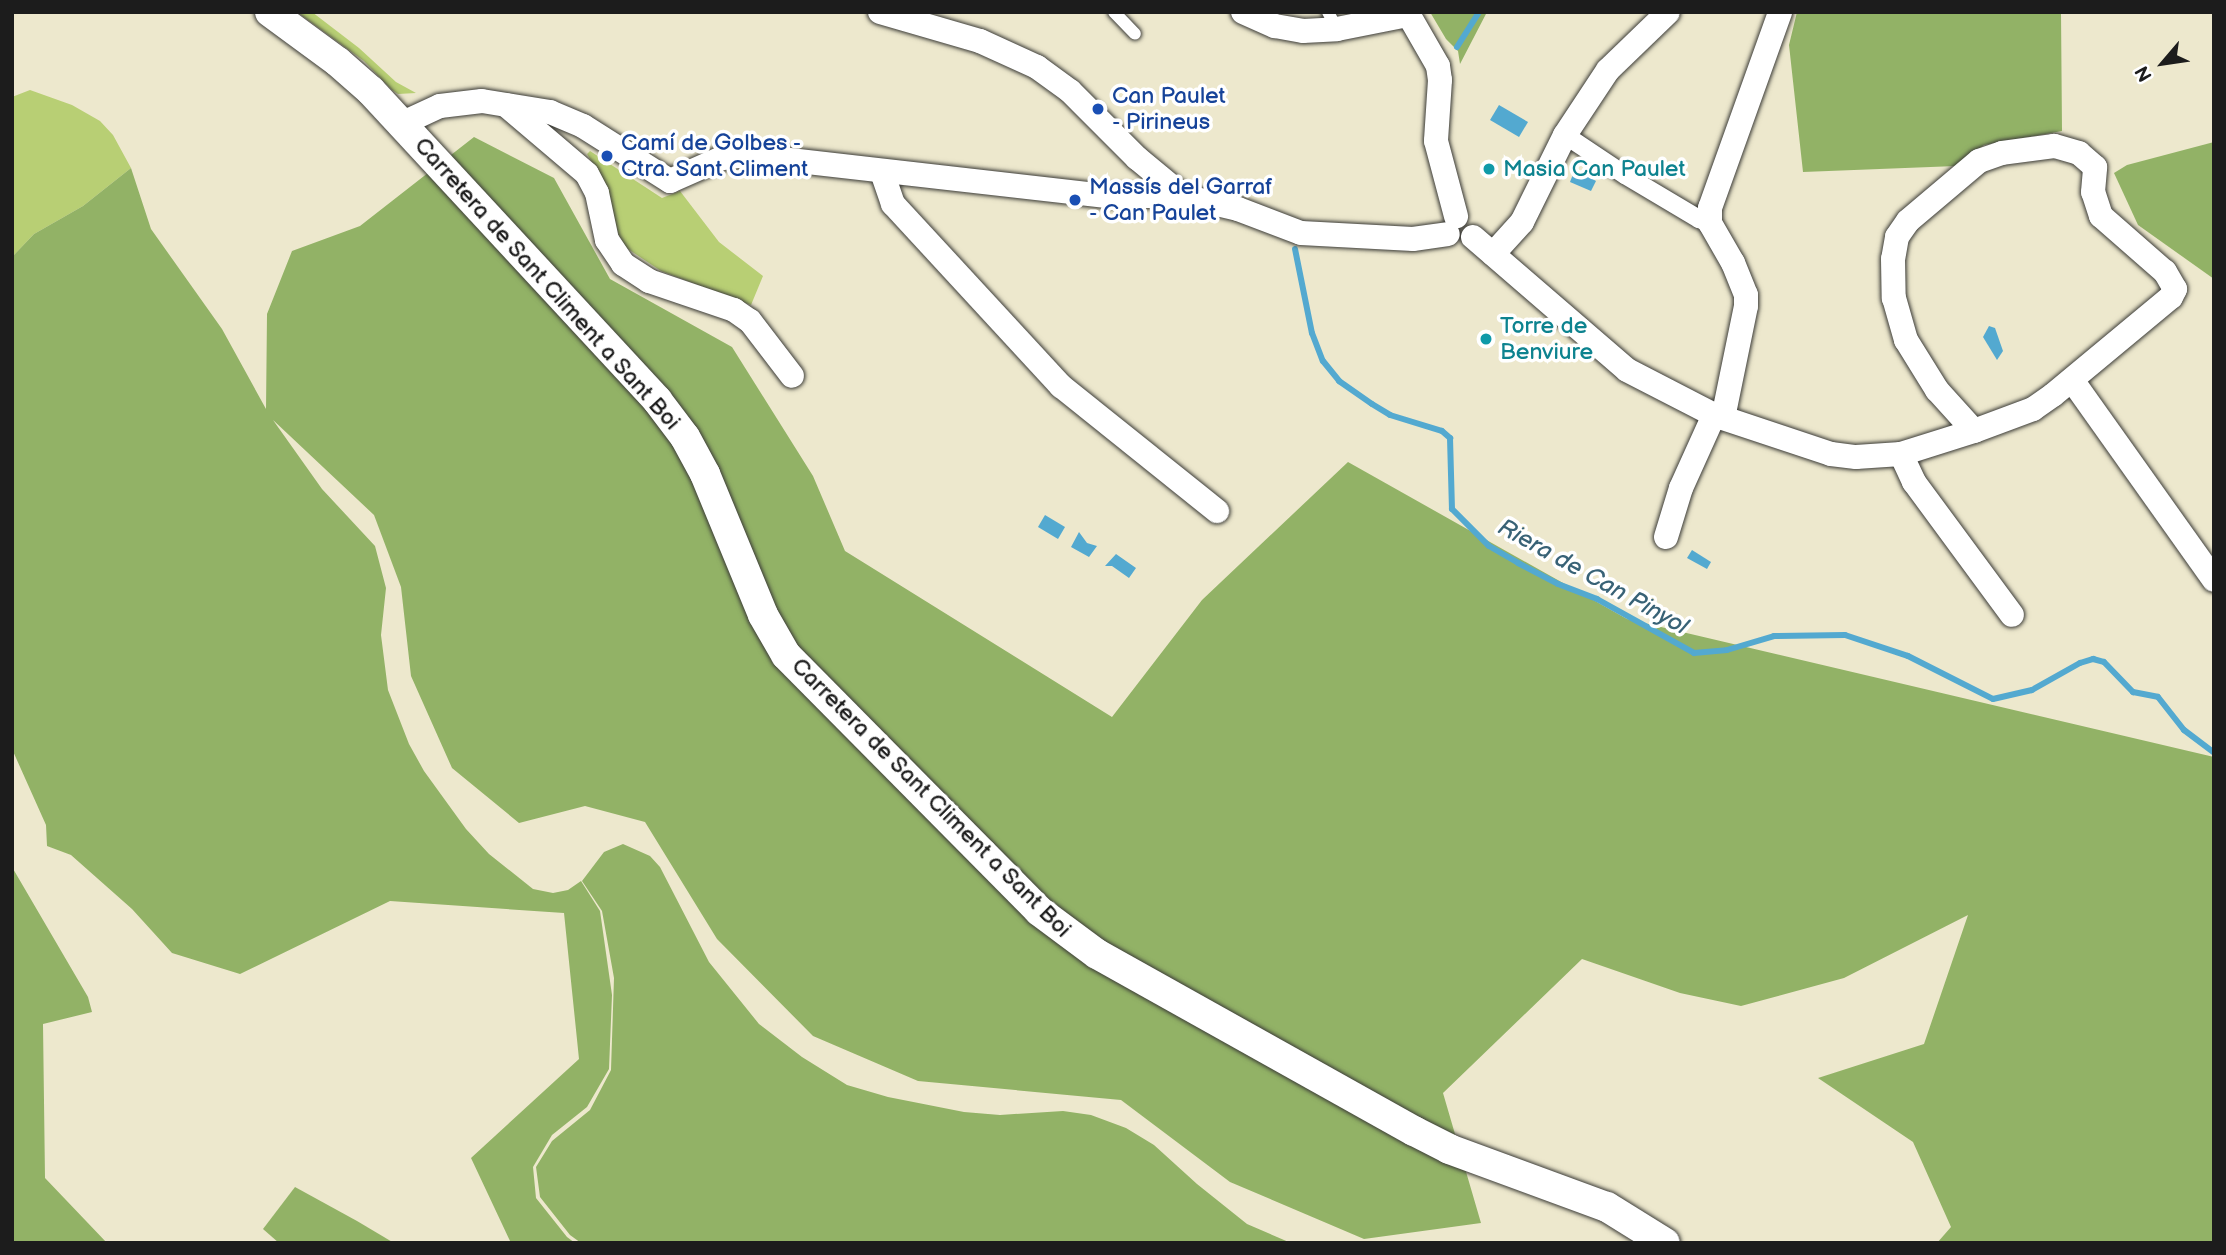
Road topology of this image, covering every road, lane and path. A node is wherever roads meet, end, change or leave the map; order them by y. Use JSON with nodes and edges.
{"nodes":[{"id":1,"x":270,"y":12,"type":"edge"},
{"id":2,"x":880,"y":12,"type":"edge"},
{"id":3,"x":1114,"y":12,"type":"edge"},
{"id":4,"x":1243,"y":12,"type":"edge"},
{"id":5,"x":1668,"y":12,"type":"edge"},
{"id":6,"x":1780,"y":12,"type":"edge"},
{"id":7,"x":1407,"y":13,"type":"edge"},
{"id":8,"x":1333,"y":21,"type":"edge"},
{"id":9,"x":1135,"y":34,"type":"dead end"},
{"id":10,"x":505,"y":104,"type":"junction"},
{"id":11,"x":401,"y":124,"type":"junction"},
{"id":12,"x":583,"y":126,"type":"junction"},
{"id":13,"x":1565,"y":135,"type":"junction"},
{"id":14,"x":561,"y":150,"type":"junction"},
{"id":15,"x":1134,"y":155,"type":"junction"},
{"id":16,"x":882,"y":172,"type":"junction"},
{"id":17,"x":1107,"y":196,"type":"junction"},
{"id":18,"x":1182,"y":196,"type":"junction"},
{"id":19,"x":1710,"y":223,"type":"junction"},
{"id":20,"x":1452,"y":225,"type":"junction"},
{"id":21,"x":1493,"y":254,"type":"junction"},
{"id":22,"x":792,"y":376,"type":"dead end"},
{"id":23,"x":2072,"y":380,"type":"junction"},
{"id":24,"x":1718,"y":416,"type":"junction"},
{"id":25,"x":1974,"y":431,"type":"junction"},
{"id":26,"x":1900,"y":454,"type":"junction"},
{"id":27,"x":1217,"y":511,"type":"dead end"},
{"id":28,"x":1666,"y":537,"type":"dead end"},
{"id":29,"x":2214,"y":580,"type":"edge"},
{"id":30,"x":2012,"y":615,"type":"dead end"},
{"id":31,"x":1665,"y":1243,"type":"edge"}],
"edges":[{"from":1,"to":11,"type":"street","name":"Carretera de Sant Climent a Sant Boi"},
{"from":2,"to":15,"type":"street"},
{"from":3,"to":9,"type":"lane"},
{"from":4,"to":8,"type":"street"},
{"from":5,"to":13,"type":"street"},
{"from":6,"to":19,"type":"street"},
{"from":7,"to":8,"type":"street"},
{"from":7,"to":20,"type":"street"},
{"from":10,"to":11,"type":"street"},
{"from":10,"to":12,"type":"street"},
{"from":10,"to":14,"type":"street"},
{"from":11,"to":31,"type":"street","name":"Carretera de Sant Climent a Sant Boi"},
{"from":12,"to":14,"type":"street"},
{"from":12,"to":16,"type":"street"},
{"from":13,"to":19,"type":"street"},
{"from":13,"to":21,"type":"street"},
{"from":14,"to":22,"type":"street"},
{"from":15,"to":17,"type":"street"},
{"from":15,"to":18,"type":"street"},
{"from":16,"to":17,"type":"street"},
{"from":16,"to":27,"type":"street"},
{"from":17,"to":18,"type":"street"},
{"from":18,"to":20,"type":"street"},
{"from":19,"to":24,"type":"street"},
{"from":20,"to":21,"type":"street"},
{"from":21,"to":24,"type":"street"},
{"from":23,"to":25,"type":"street"},
{"from":23,"to":25,"type":"street"},
{"from":23,"to":29,"type":"street"},
{"from":24,"to":26,"type":"street"},
{"from":24,"to":28,"type":"street"},
{"from":25,"to":26,"type":"street"},
{"from":26,"to":30,"type":"street"}]}
